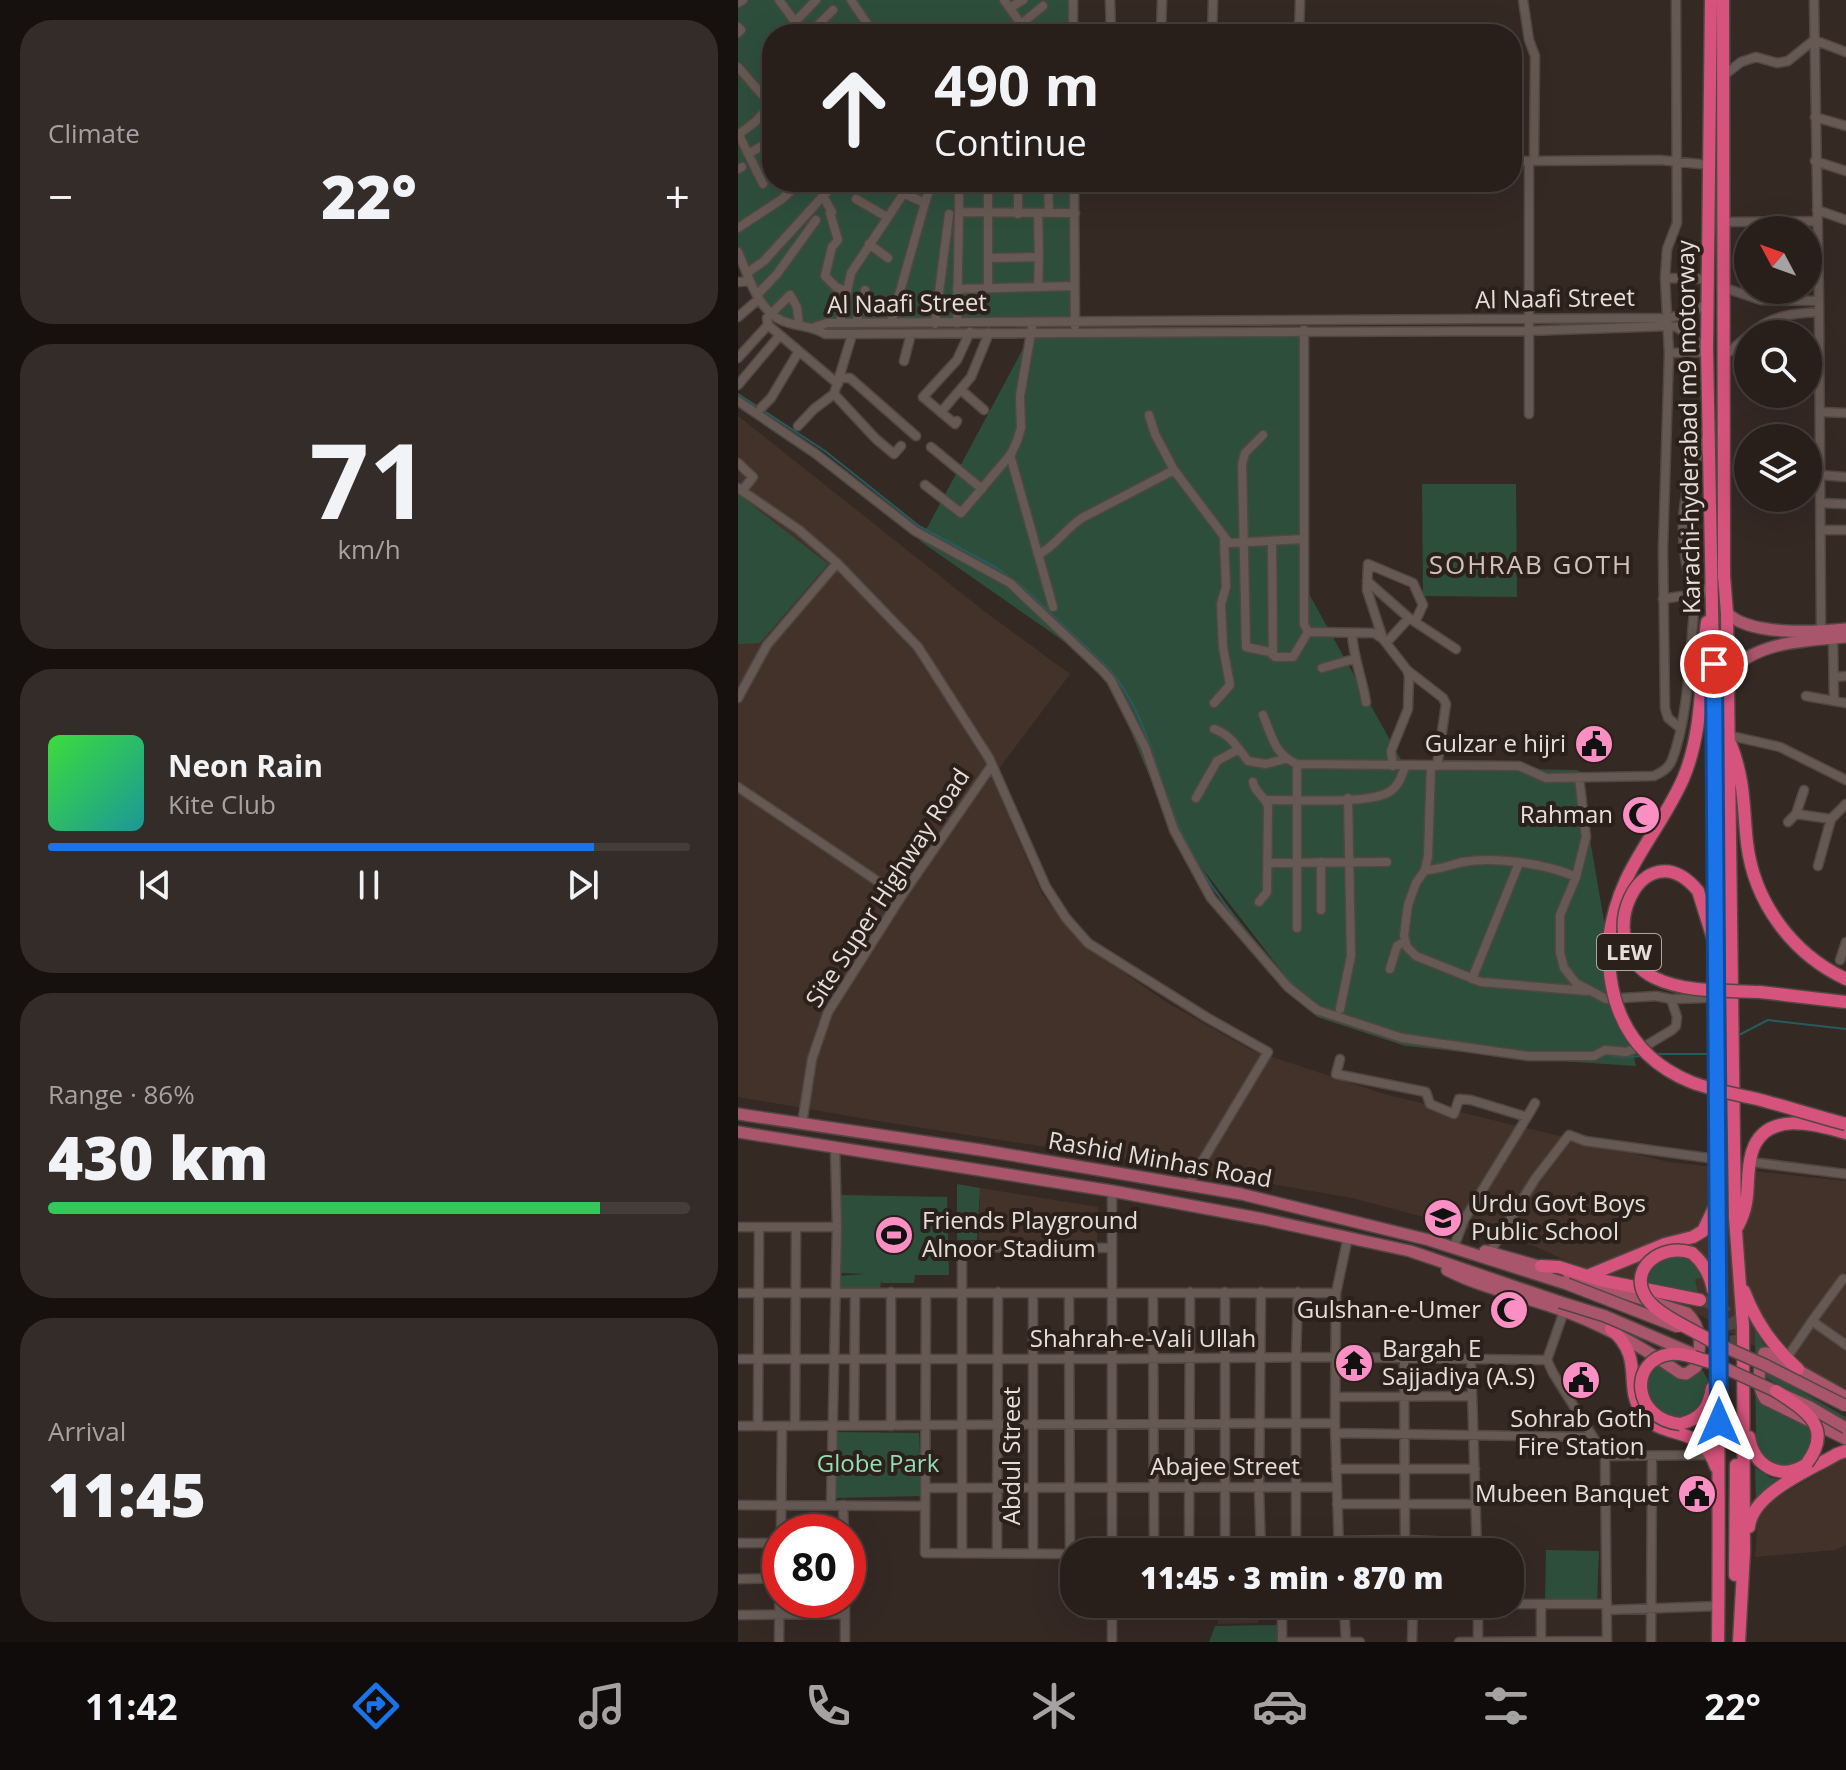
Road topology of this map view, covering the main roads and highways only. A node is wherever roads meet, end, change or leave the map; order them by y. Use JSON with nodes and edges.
{"nodes":[{"id":1,"x":1711,"y":0,"type":"edge"},
{"id":2,"x":1723,"y":0,"type":"edge"},
{"id":3,"x":1712,"y":583,"type":"junction"},
{"id":4,"x":1727,"y":613,"type":"junction"},
{"id":5,"x":1846,"y":629,"type":"edge"},
{"id":6,"x":1778,"y":630,"type":"junction"},
{"id":7,"x":1840,"y":638,"type":"edge"},
{"id":8,"x":1779,"y":645,"type":"junction"},
{"id":9,"x":1727,"y":674,"type":"junction"},
{"id":10,"x":1727,"y":735,"type":"junction"},
{"id":11,"x":1717,"y":952,"type":"junction"},
{"id":12,"x":1846,"y":979,"type":"edge"},
{"id":13,"x":1846,"y":1002,"type":"edge"},
{"id":14,"x":738,"y":1114,"type":"edge"},
{"id":15,"x":1846,"y":1124,"type":"edge"},
{"id":16,"x":738,"y":1132,"type":"edge"},
{"id":17,"x":1846,"y":1133,"type":"edge"},
{"id":18,"x":1717,"y":1180,"type":"junction"},
{"id":19,"x":1736,"y":1230,"type":"junction"},
{"id":20,"x":1429,"y":1240,"type":"junction"},
{"id":21,"x":1541,"y":1266,"type":"junction"},
{"id":22,"x":1739,"y":1273,"type":"junction"},
{"id":23,"x":1587,"y":1276,"type":"junction"},
{"id":24,"x":1700,"y":1300,"type":"tunnel mouth"},
{"id":25,"x":1562,"y":1306,"type":"junction"},
{"id":26,"x":1719,"y":1321,"type":"junction"},
{"id":27,"x":1611,"y":1329,"type":"junction"},
{"id":28,"x":1716,"y":1354,"type":"junction"},
{"id":29,"x":1736,"y":1356,"type":"tunnel mouth"},
{"id":30,"x":1798,"y":1369,"type":"junction"},
{"id":31,"x":1776,"y":1391,"type":"junction"},
{"id":32,"x":1844,"y":1393,"type":"edge"},
{"id":33,"x":1743,"y":1395,"type":"junction"},
{"id":34,"x":1846,"y":1406,"type":"edge"},
{"id":35,"x":1846,"y":1428,"type":"edge"},
{"id":36,"x":1846,"y":1439,"type":"edge"},
{"id":37,"x":1846,"y":1451,"type":"edge"},
{"id":38,"x":1720,"y":1478,"type":"junction"},
{"id":39,"x":1744,"y":1552,"type":"junction"},
{"id":40,"x":1740,"y":1601,"type":"junction"},
{"id":41,"x":1718,"y":1642,"type":"edge"},
{"id":42,"x":1739,"y":1642,"type":"edge"}],
"edges":[{"from":1,"to":3,"type":"highway","name":"Karachi-hyderabad m9 motorway"},
{"from":2,"to":4,"type":"highway"},
{"from":3,"to":11,"type":"highway","name":"Karachi-hyderabad m9 motorway"},
{"from":3,"to":15,"type":"highway","number":"LEW","bridge":true},
{"from":4,"to":6,"type":"main road"},
{"from":4,"to":9,"type":"highway"},
{"from":5,"to":6,"type":"main road"},
{"from":6,"to":8,"type":"main road"},
{"from":7,"to":8,"type":"main road"},
{"from":8,"to":9,"type":"main road"},
{"from":9,"to":10,"type":"highway"},
{"from":10,"to":12,"type":"highway"},
{"from":10,"to":19,"type":"highway"},
{"from":11,"to":13,"type":"highway","number":"LEW","bridge":true},
{"from":11,"to":18,"type":"highway","name":"Karachi-hyderabad m9 motorway"},
{"from":14,"to":20,"type":"main road","name":"Rashid Minhas Road"},
{"from":16,"to":25,"type":"main road","name":"Rashid Minhas Road"},
{"from":17,"to":19,"type":"highway"},
{"from":18,"to":23,"type":"highway"},
{"from":18,"to":26,"type":"highway"},
{"from":19,"to":22,"type":"highway"},
{"from":20,"to":21,"type":"main road"},
{"from":20,"to":28,"type":"main road","name":"Rashid Minhas Road","bridge":true},
{"from":21,"to":23,"type":"highway"},
{"from":21,"to":27,"type":"main road"},
{"from":22,"to":30,"type":"highway"},
{"from":22,"to":33,"type":"highway"},
{"from":23,"to":24,"type":"highway"},
{"from":25,"to":27,"type":"main road"},
{"from":25,"to":28,"type":"main road","bridge":true},
{"from":26,"to":28,"type":"highway"},
{"from":26,"to":28,"type":"highway","bridge":true},
{"from":27,"to":38,"type":"highway"},
{"from":28,"to":28,"type":"highway","bridge":true},
{"from":28,"to":31,"type":"main road","bridge":true},
{"from":28,"to":34,"type":"main road","bridge":true},
{"from":28,"to":38,"type":"highway"},
{"from":29,"to":40,"type":"highway"},
{"from":30,"to":32,"type":"main road"},
{"from":30,"to":36,"type":"main road"},
{"from":31,"to":33,"type":"highway","bridge":true},
{"from":31,"to":35,"type":"main road","bridge":true},
{"from":33,"to":39,"type":"highway"},
{"from":37,"to":39,"type":"highway"},
{"from":38,"to":41,"type":"highway"},
{"from":39,"to":40,"type":"highway"},
{"from":40,"to":42,"type":"highway"}]}
